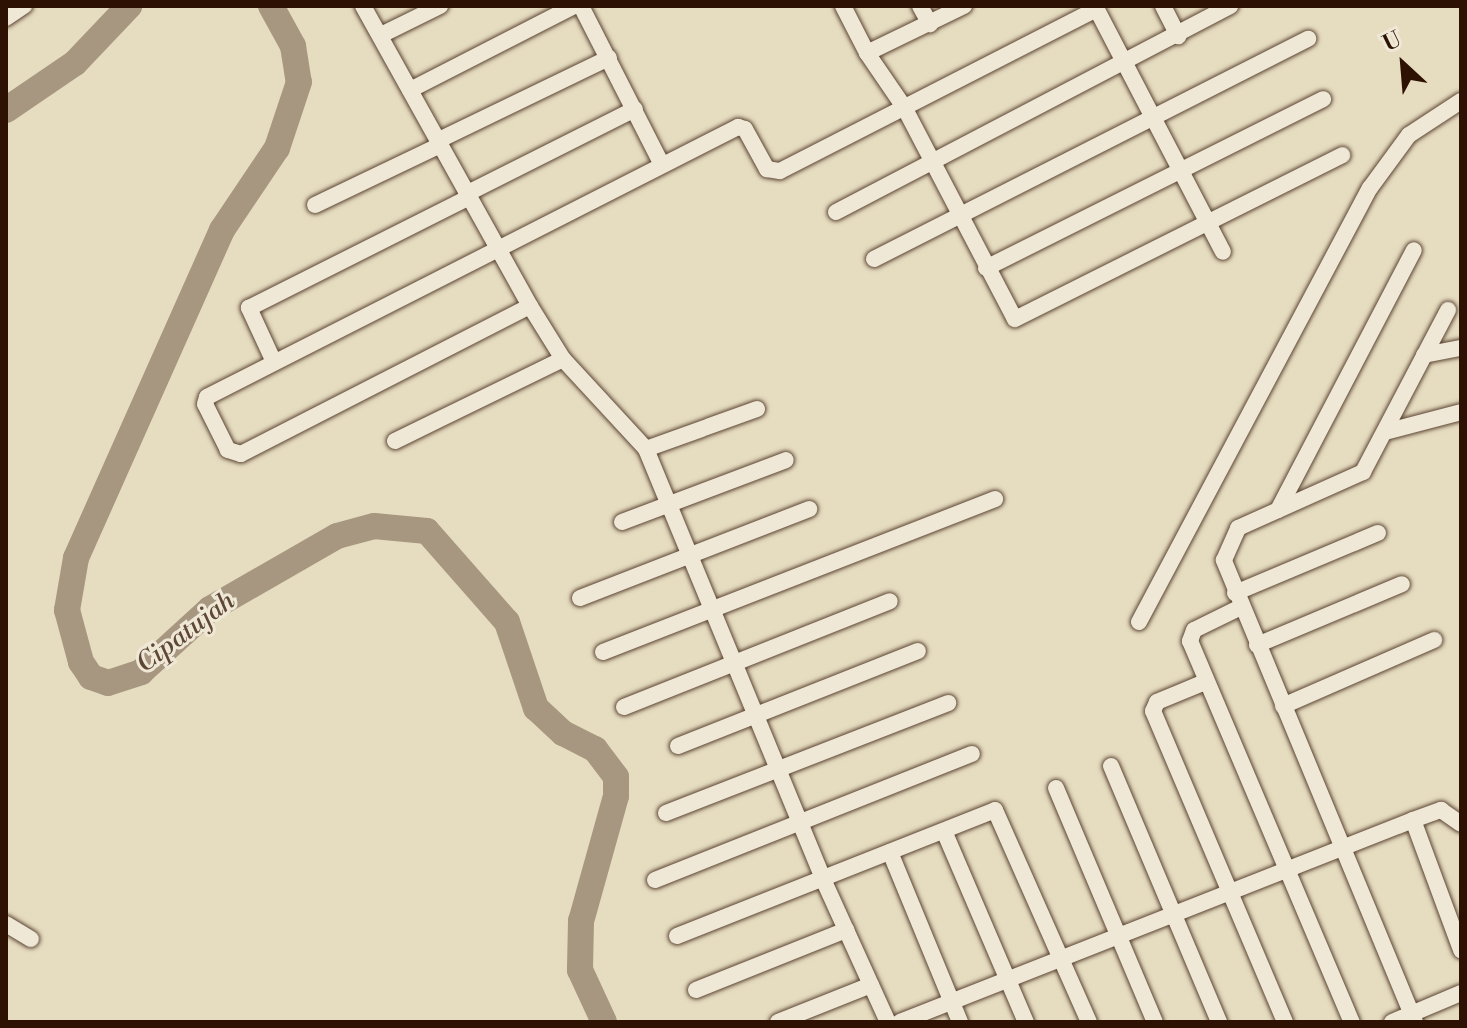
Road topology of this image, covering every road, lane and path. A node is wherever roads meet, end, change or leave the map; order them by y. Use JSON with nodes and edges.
{"nodes":[{"id":1,"x":24,"y":6,"type":"edge"},
{"id":2,"x":363,"y":6,"type":"edge"},
{"id":3,"x":440,"y":6,"type":"edge"},
{"id":4,"x":843,"y":6,"type":"edge"},
{"id":5,"x":920,"y":6,"type":"edge"},
{"id":6,"x":964,"y":6,"type":"edge"},
{"id":7,"x":1163,"y":6,"type":"edge"},
{"id":8,"x":1230,"y":6,"type":"edge"},
{"id":9,"x":582,"y":7,"type":"edge"},
{"id":10,"x":1095,"y":7,"type":"edge"},
{"id":11,"x":6,"y":18,"type":"edge"},
{"id":12,"x":930,"y":24,"type":"junction"},
{"id":13,"x":381,"y":35,"type":"junction"},
{"id":14,"x":1178,"y":36,"type":"junction"},
{"id":15,"x":1308,"y":39,"type":"dead end"},
{"id":16,"x":867,"y":53,"type":"junction"},
{"id":17,"x":609,"y":58,"type":"junction"},
{"id":18,"x":1125,"y":63,"type":"junction"},
{"id":19,"x":410,"y":90,"type":"junction"},
{"id":20,"x":1323,"y":99,"type":"dead end"},
{"id":21,"x":1461,"y":101,"type":"edge"},
{"id":22,"x":904,"y":107,"type":"junction"},
{"id":23,"x":635,"y":109,"type":"junction"},
{"id":24,"x":1153,"y":118,"type":"junction"},
{"id":25,"x":438,"y":143,"type":"junction"},
{"id":26,"x":1342,"y":155,"type":"dead end"},
{"id":27,"x":932,"y":162,"type":"junction"},
{"id":28,"x":662,"y":165,"type":"junction"},
{"id":29,"x":1180,"y":171,"type":"junction"},
{"id":30,"x":467,"y":196,"type":"junction"},
{"id":31,"x":315,"y":205,"type":"dead end"},
{"id":32,"x":836,"y":212,"type":"dead end"},
{"id":33,"x":959,"y":216,"type":"junction"},
{"id":34,"x":1207,"y":223,"type":"junction"},
{"id":35,"x":498,"y":249,"type":"junction"},
{"id":36,"x":1414,"y":250,"type":"dead end"},
{"id":37,"x":1223,"y":252,"type":"dead end"},
{"id":38,"x":874,"y":259,"type":"dead end"},
{"id":39,"x":986,"y":268,"type":"junction"},
{"id":40,"x":530,"y":306,"type":"junction"},
{"id":41,"x":1448,"y":310,"type":"dead end"},
{"id":42,"x":1461,"y":348,"type":"edge"},
{"id":43,"x":1424,"y":355,"type":"junction"},
{"id":44,"x":563,"y":359,"type":"junction"},
{"id":45,"x":274,"y":362,"type":"junction"},
{"id":46,"x":757,"y":409,"type":"dead end"},
{"id":47,"x":1461,"y":412,"type":"edge"},
{"id":48,"x":1385,"y":432,"type":"junction"},
{"id":49,"x":395,"y":441,"type":"dead end"},
{"id":50,"x":646,"y":449,"type":"junction"},
{"id":51,"x":786,"y":460,"type":"dead end"},
{"id":52,"x":995,"y":499,"type":"dead end"},
{"id":53,"x":669,"y":504,"type":"junction"},
{"id":54,"x":809,"y":509,"type":"dead end"},
{"id":55,"x":1278,"y":510,"type":"junction"},
{"id":56,"x":622,"y":522,"type":"dead end"},
{"id":57,"x":1378,"y":533,"type":"dead end"},
{"id":58,"x":690,"y":555,"type":"junction"},
{"id":59,"x":1402,"y":584,"type":"dead end"},
{"id":60,"x":580,"y":598,"type":"dead end"},
{"id":61,"x":1238,"y":600,"type":"junction"},
{"id":62,"x":890,"y":601,"type":"dead end"},
{"id":63,"x":712,"y":610,"type":"junction"},
{"id":64,"x":1139,"y":622,"type":"dead end"},
{"id":65,"x":1434,"y":640,"type":"dead end"},
{"id":66,"x":1257,"y":645,"type":"junction"},
{"id":67,"x":918,"y":651,"type":"dead end"},
{"id":68,"x":603,"y":652,"type":"dead end"},
{"id":69,"x":734,"y":663,"type":"junction"},
{"id":70,"x":1205,"y":682,"type":"junction"},
{"id":71,"x":948,"y":703,"type":"dead end"},
{"id":72,"x":1283,"y":706,"type":"junction"},
{"id":73,"x":624,"y":707,"type":"dead end"},
{"id":74,"x":756,"y":715,"type":"junction"},
{"id":75,"x":678,"y":746,"type":"dead end"},
{"id":76,"x":972,"y":754,"type":"dead end"},
{"id":77,"x":1111,"y":766,"type":"dead end"},
{"id":78,"x":778,"y":770,"type":"junction"},
{"id":79,"x":1056,"y":788,"type":"dead end"},
{"id":80,"x":666,"y":813,"type":"dead end"},
{"id":81,"x":1413,"y":820,"type":"junction"},
{"id":82,"x":800,"y":822,"type":"junction"},
{"id":83,"x":1461,"y":824,"type":"edge"},
{"id":84,"x":944,"y":831,"type":"junction"},
{"id":85,"x":1342,"y":847,"type":"junction"},
{"id":86,"x":890,"y":852,"type":"junction"},
{"id":87,"x":1286,"y":869,"type":"junction"},
{"id":88,"x":823,"y":879,"type":"junction"},
{"id":89,"x":655,"y":880,"type":"dead end"},
{"id":90,"x":1229,"y":891,"type":"junction"},
{"id":91,"x":1173,"y":914,"type":"junction"},
{"id":92,"x":6,"y":924,"type":"edge"},
{"id":93,"x":846,"y":930,"type":"junction"},
{"id":94,"x":1118,"y":935,"type":"junction"},
{"id":95,"x":677,"y":936,"type":"dead end"},
{"id":96,"x":31,"y":939,"type":"dead end"},
{"id":97,"x":1461,"y":950,"type":"edge"},
{"id":98,"x":1062,"y":958,"type":"junction"},
{"id":99,"x":1007,"y":980,"type":"junction"},
{"id":100,"x":871,"y":985,"type":"junction"},
{"id":101,"x":696,"y":990,"type":"dead end"},
{"id":102,"x":1461,"y":993,"type":"edge"},
{"id":103,"x":951,"y":1002,"type":"junction"},
{"id":104,"x":1413,"y":1018,"type":"edge"},
{"id":105,"x":778,"y":1022,"type":"edge"},
{"id":106,"x":888,"y":1022,"type":"edge"},
{"id":107,"x":900,"y":1022,"type":"edge"},
{"id":108,"x":960,"y":1022,"type":"edge"},
{"id":109,"x":1026,"y":1022,"type":"edge"},
{"id":110,"x":1089,"y":1022,"type":"edge"},
{"id":111,"x":1155,"y":1022,"type":"edge"},
{"id":112,"x":1219,"y":1022,"type":"edge"},
{"id":113,"x":1285,"y":1022,"type":"edge"},
{"id":114,"x":1352,"y":1022,"type":"edge"},
{"id":115,"x":1392,"y":1022,"type":"edge"}],
"edges":[{"from":1,"to":11,"type":"street"},
{"from":2,"to":13,"type":"street"},
{"from":3,"to":13,"type":"street"},
{"from":4,"to":16,"type":"street"},
{"from":5,"to":12,"type":"street"},
{"from":6,"to":12,"type":"street"},
{"from":7,"to":14,"type":"street"},
{"from":8,"to":14,"type":"street"},
{"from":9,"to":17,"type":"street"},
{"from":9,"to":19,"type":"street"},
{"from":10,"to":18,"type":"street"},
{"from":10,"to":22,"type":"street"},
{"from":12,"to":16,"type":"street"},
{"from":13,"to":19,"type":"street"},
{"from":14,"to":18,"type":"street"},
{"from":15,"to":24,"type":"street"},
{"from":16,"to":22,"type":"street"},
{"from":17,"to":23,"type":"street"},
{"from":17,"to":25,"type":"street"},
{"from":18,"to":24,"type":"street"},
{"from":18,"to":27,"type":"street"},
{"from":19,"to":25,"type":"street"},
{"from":20,"to":29,"type":"street"},
{"from":21,"to":64,"type":"street"},
{"from":22,"to":27,"type":"street"},
{"from":22,"to":28,"type":"street"},
{"from":23,"to":28,"type":"street"},
{"from":23,"to":30,"type":"street"},
{"from":24,"to":29,"type":"street"},
{"from":24,"to":33,"type":"street"},
{"from":25,"to":30,"type":"street"},
{"from":25,"to":31,"type":"street"},
{"from":26,"to":34,"type":"street"},
{"from":27,"to":32,"type":"street"},
{"from":27,"to":33,"type":"street"},
{"from":28,"to":35,"type":"street"},
{"from":29,"to":34,"type":"street"},
{"from":29,"to":39,"type":"street"},
{"from":30,"to":35,"type":"street"},
{"from":30,"to":45,"type":"street"},
{"from":33,"to":38,"type":"street"},
{"from":33,"to":39,"type":"street"},
{"from":34,"to":37,"type":"street"},
{"from":34,"to":39,"type":"street"},
{"from":35,"to":40,"type":"street"},
{"from":35,"to":45,"type":"street"},
{"from":36,"to":55,"type":"street"},
{"from":40,"to":44,"type":"street"},
{"from":40,"to":45,"type":"street"},
{"from":41,"to":43,"type":"street"},
{"from":42,"to":43,"type":"street"},
{"from":43,"to":48,"type":"street"},
{"from":44,"to":49,"type":"street"},
{"from":44,"to":50,"type":"street"},
{"from":46,"to":50,"type":"street"},
{"from":47,"to":48,"type":"street"},
{"from":48,"to":55,"type":"street"},
{"from":50,"to":53,"type":"street"},
{"from":51,"to":53,"type":"street"},
{"from":52,"to":63,"type":"street"},
{"from":53,"to":56,"type":"street"},
{"from":53,"to":58,"type":"street"},
{"from":54,"to":58,"type":"street"},
{"from":55,"to":61,"type":"street"},
{"from":57,"to":61,"type":"street"},
{"from":58,"to":60,"type":"street"},
{"from":58,"to":63,"type":"street"},
{"from":59,"to":66,"type":"street"},
{"from":61,"to":66,"type":"street"},
{"from":61,"to":70,"type":"street"},
{"from":62,"to":69,"type":"street"},
{"from":63,"to":68,"type":"street"},
{"from":63,"to":69,"type":"street"},
{"from":65,"to":72,"type":"street"},
{"from":66,"to":72,"type":"street"},
{"from":67,"to":74,"type":"street"},
{"from":69,"to":73,"type":"street"},
{"from":69,"to":74,"type":"street"},
{"from":70,"to":87,"type":"street"},
{"from":70,"to":90,"type":"street"},
{"from":71,"to":78,"type":"street"},
{"from":72,"to":85,"type":"street"},
{"from":74,"to":75,"type":"street"},
{"from":74,"to":78,"type":"street"},
{"from":76,"to":82,"type":"street"},
{"from":77,"to":91,"type":"street"},
{"from":78,"to":80,"type":"street"},
{"from":78,"to":82,"type":"street"},
{"from":79,"to":94,"type":"street"},
{"from":81,"to":83,"type":"street"},
{"from":81,"to":85,"type":"street"},
{"from":81,"to":97,"type":"street"},
{"from":82,"to":88,"type":"street"},
{"from":82,"to":89,"type":"street"},
{"from":84,"to":86,"type":"street"},
{"from":84,"to":98,"type":"street"},
{"from":84,"to":99,"type":"street"},
{"from":85,"to":87,"type":"street"},
{"from":85,"to":104,"type":"street"},
{"from":86,"to":88,"type":"street"},
{"from":86,"to":103,"type":"street"},
{"from":87,"to":90,"type":"street"},
{"from":87,"to":114,"type":"street"},
{"from":88,"to":93,"type":"street"},
{"from":88,"to":95,"type":"street"},
{"from":90,"to":91,"type":"street"},
{"from":90,"to":113,"type":"street"},
{"from":91,"to":94,"type":"street"},
{"from":91,"to":112,"type":"street"},
{"from":92,"to":96,"type":"street"},
{"from":93,"to":100,"type":"street"},
{"from":93,"to":101,"type":"street"},
{"from":94,"to":98,"type":"street"},
{"from":94,"to":111,"type":"street"},
{"from":98,"to":99,"type":"street"},
{"from":98,"to":110,"type":"street"},
{"from":99,"to":103,"type":"street"},
{"from":99,"to":109,"type":"street"},
{"from":100,"to":105,"type":"street"},
{"from":100,"to":106,"type":"street"},
{"from":102,"to":104,"type":"street"},
{"from":103,"to":107,"type":"street"},
{"from":103,"to":108,"type":"street"},
{"from":104,"to":115,"type":"street"}]}
